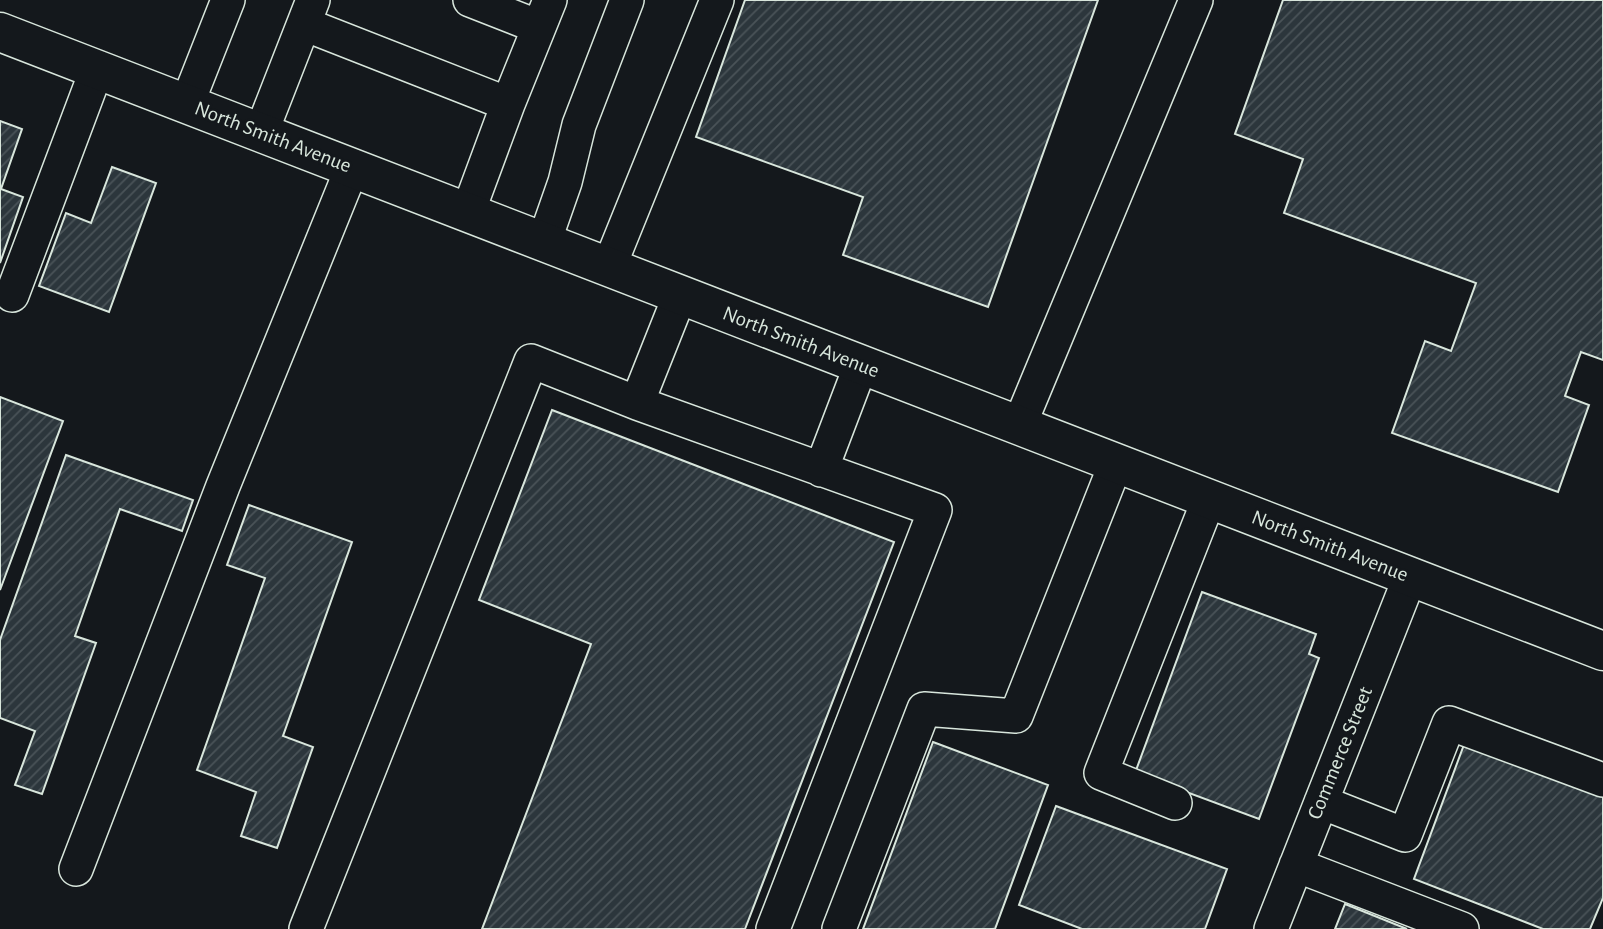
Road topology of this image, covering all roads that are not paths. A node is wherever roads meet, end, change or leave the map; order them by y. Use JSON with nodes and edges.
{"nodes":[{"id":1,"x":228,"y":0,"type":"edge"},
{"id":2,"x":470,"y":0,"type":"edge"},
{"id":3,"x":627,"y":0,"type":"edge"},
{"id":4,"x":717,"y":0,"type":"edge"},
{"id":5,"x":1196,"y":0,"type":"edge"},
{"id":6,"x":308,"y":12,"type":"edge"},
{"id":7,"x":544,"y":14,"type":"edge"},
{"id":8,"x":0,"y":32,"type":"edge"},
{"id":9,"x":97,"y":69,"type":"junction"},
{"id":10,"x":187,"y":104,"type":"junction"},
{"id":11,"x":508,"y":104,"type":"junction"},
{"id":12,"x":261,"y":133,"type":"junction"},
{"id":13,"x":352,"y":168,"type":"junction"},
{"id":14,"x":468,"y":212,"type":"junction"},
{"id":15,"x":544,"y":242,"type":"junction"},
{"id":16,"x":609,"y":267,"type":"junction"},
{"id":17,"x":12,"y":295,"type":"dead end"},
{"id":18,"x":680,"y":295,"type":"junction"},
{"id":19,"x":861,"y":365,"type":"junction"},
{"id":20,"x":637,"y":403,"type":"junction"},
{"id":21,"x":1019,"y":426,"type":"junction"},
{"id":22,"x":1116,"y":463,"type":"junction"},
{"id":23,"x":821,"y":470,"type":"junction"},
{"id":24,"x":1209,"y":499,"type":"junction"},
{"id":25,"x":1410,"y":577,"type":"junction"},
{"id":26,"x":1603,"y":651,"type":"edge"},
{"id":27,"x":1603,"y":780,"type":"edge"},
{"id":28,"x":1321,"y":802,"type":"junction"},
{"id":29,"x":1175,"y":803,"type":"dead end"},
{"id":30,"x":1296,"y":865,"type":"junction"},
{"id":31,"x":76,"y":869,"type":"dead end"},
{"id":32,"x":306,"y":929,"type":"edge"},
{"id":33,"x":773,"y":929,"type":"edge"},
{"id":34,"x":839,"y":929,"type":"edge"},
{"id":35,"x":1271,"y":929,"type":"edge"},
{"id":36,"x":1462,"y":929,"type":"edge"}],
"edges":[{"from":1,"to":10,"type":"street"},
{"from":2,"to":7,"type":"street"},
{"from":3,"to":15,"type":"street"},
{"from":4,"to":16,"type":"street"},
{"from":5,"to":21,"type":"street"},
{"from":6,"to":11,"type":"street"},
{"from":6,"to":12,"type":"street"},
{"from":7,"to":11,"type":"street"},
{"from":8,"to":9,"type":"main road","name":"North Smith Avenue"},
{"from":9,"to":10,"type":"main road","name":"North Smith Avenue"},
{"from":9,"to":17,"type":"street"},
{"from":10,"to":12,"type":"main road","name":"North Smith Avenue"},
{"from":11,"to":14,"type":"street"},
{"from":12,"to":13,"type":"main road","name":"North Smith Avenue"},
{"from":13,"to":14,"type":"main road","name":"North Smith Avenue"},
{"from":13,"to":31,"type":"street"},
{"from":14,"to":15,"type":"main road","name":"North Smith Avenue"},
{"from":15,"to":16,"type":"main road","name":"North Smith Avenue"},
{"from":16,"to":18,"type":"main road","name":"North Smith Avenue"},
{"from":18,"to":19,"type":"main road","name":"North Smith Avenue"},
{"from":18,"to":20,"type":"street"},
{"from":19,"to":21,"type":"main road","name":"North Smith Avenue"},
{"from":19,"to":23,"type":"street"},
{"from":20,"to":23,"type":"street"},
{"from":20,"to":32,"type":"street"},
{"from":21,"to":22,"type":"main road","name":"North Smith Avenue"},
{"from":22,"to":24,"type":"main road","name":"North Smith Avenue"},
{"from":22,"to":34,"type":"street"},
{"from":23,"to":33,"type":"street"},
{"from":24,"to":25,"type":"main road","name":"North Smith Avenue"},
{"from":24,"to":29,"type":"street"},
{"from":25,"to":26,"type":"main road","name":"North Smith Avenue"},
{"from":25,"to":28,"type":"street","name":"Commerce Street"},
{"from":27,"to":28,"type":"street"},
{"from":28,"to":30,"type":"street","name":"Commerce Street"},
{"from":30,"to":35,"type":"street","name":"Commerce Street"},
{"from":30,"to":36,"type":"street"}]}
